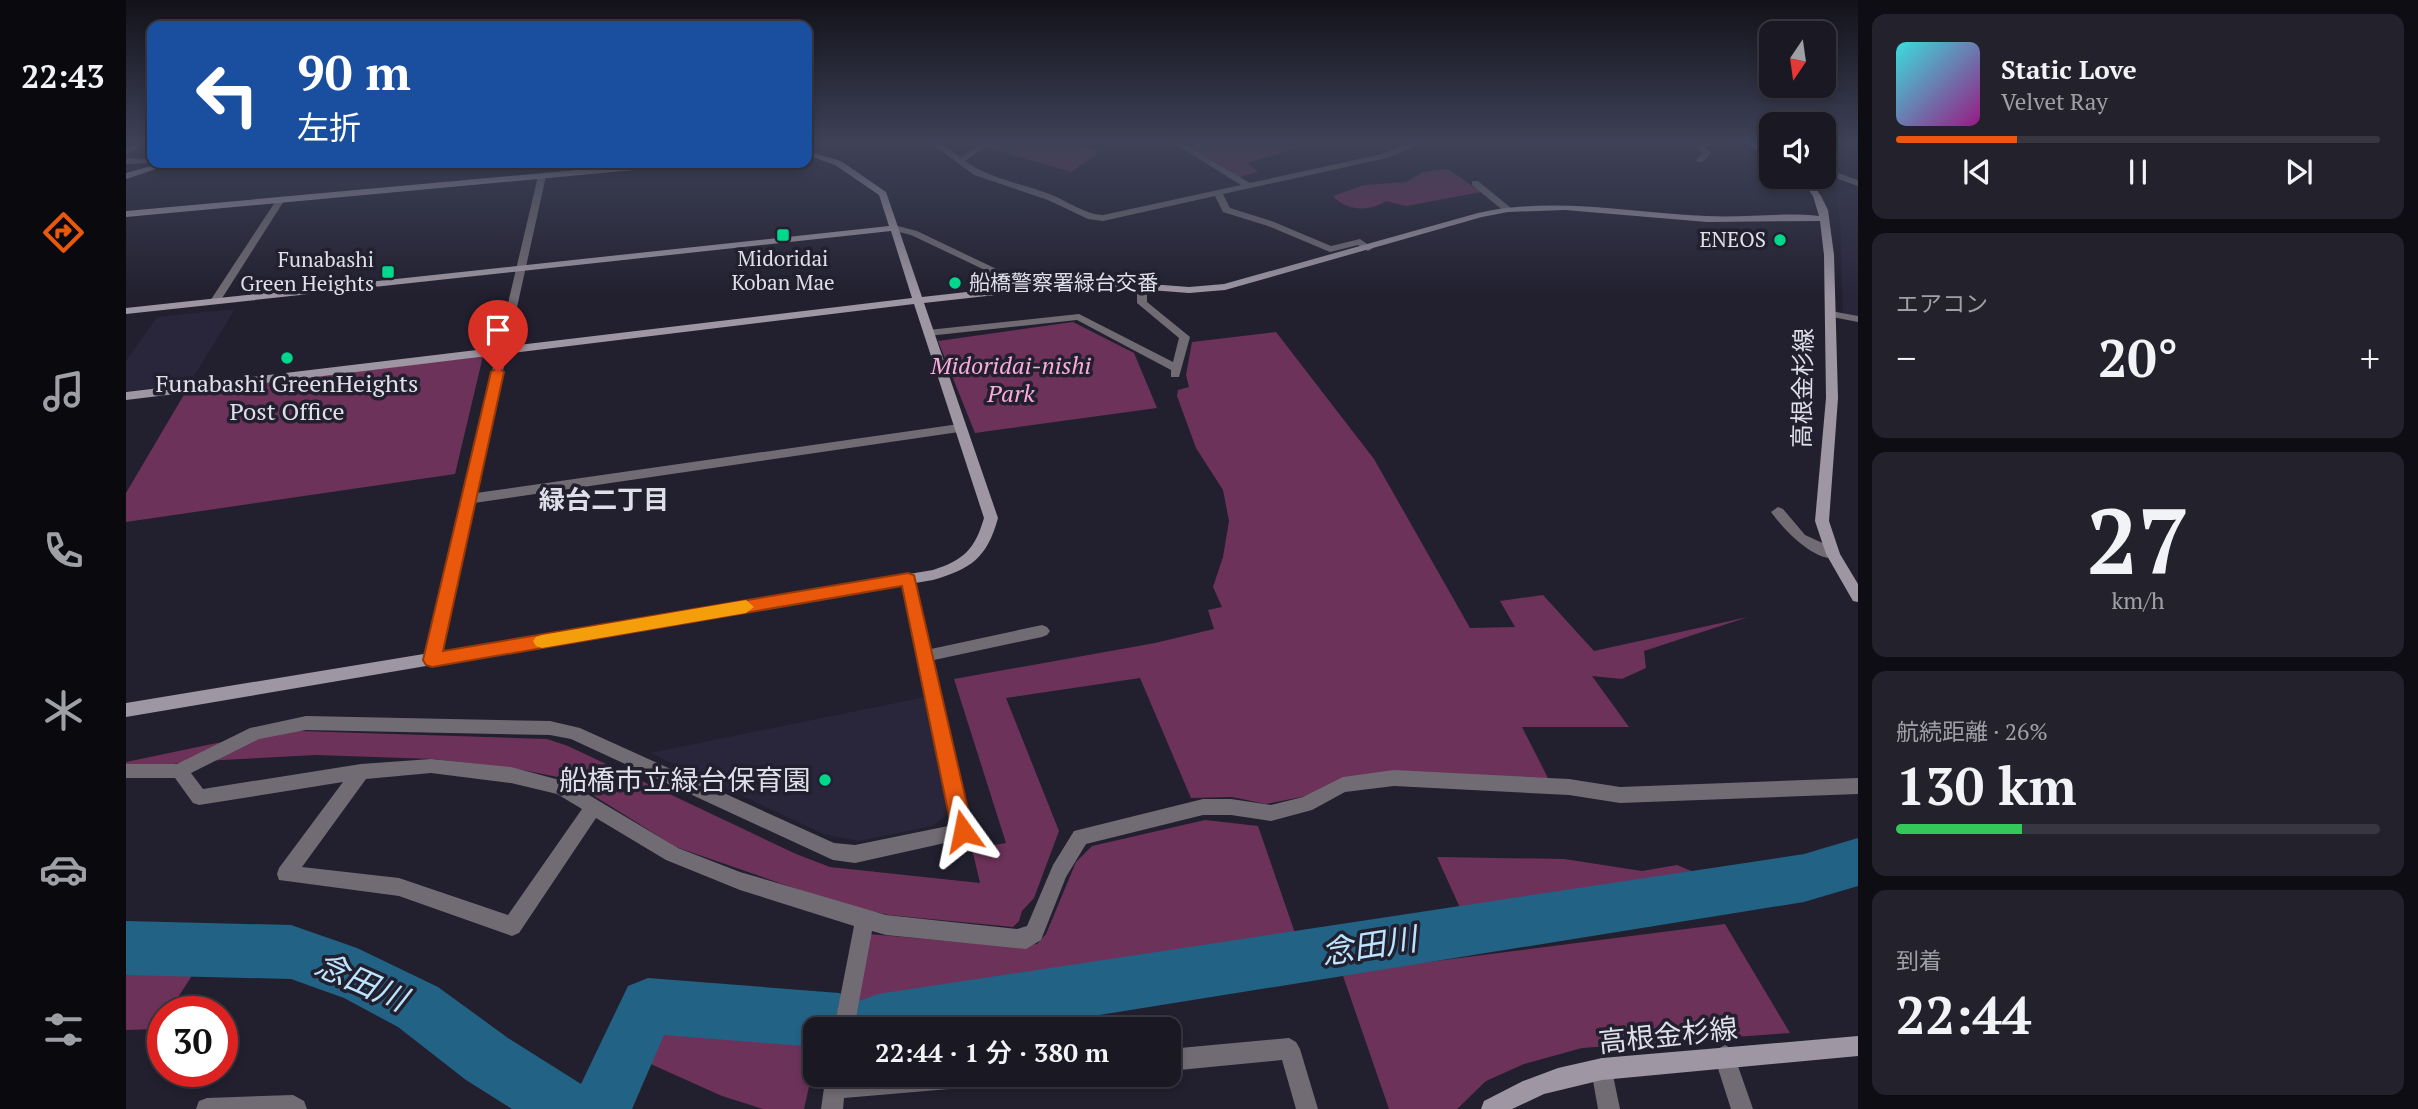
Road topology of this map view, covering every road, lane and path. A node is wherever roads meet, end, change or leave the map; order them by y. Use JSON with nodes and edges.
{"nodes":[{"id":1,"x":366,"y":193,"type":"edge"},
{"id":2,"x":538,"y":193,"type":"edge"},
{"id":3,"x":881,"y":193,"type":"edge"},
{"id":4,"x":1035,"y":193,"type":"edge"},
{"id":5,"x":1225,"y":193,"type":"edge"},
{"id":6,"x":1487,"y":193,"type":"edge"},
{"id":7,"x":1815,"y":193,"type":"edge"},
{"id":8,"x":1219,"y":194,"type":"junction"},
{"id":9,"x":280,"y":201,"type":"junction"},
{"id":10,"x":1508,"y":210,"type":"junction"},
{"id":11,"x":126,"y":214,"type":"edge"},
{"id":12,"x":1825,"y":219,"type":"junction"},
{"id":13,"x":894,"y":228,"type":"junction"},
{"id":14,"x":1368,"y":248,"type":"junction"},
{"id":15,"x":521,"y":268,"type":"junction"},
{"id":16,"x":1142,"y":286,"type":"junction"},
{"id":17,"x":1030,"y":287,"type":"junction"},
{"id":18,"x":918,"y":300,"type":"junction"},
{"id":19,"x":215,"y":301,"type":"junction"},
{"id":20,"x":126,"y":311,"type":"edge"},
{"id":21,"x":1830,"y":314,"type":"junction"},
{"id":22,"x":1858,"y":319,"type":"edge"},
{"id":23,"x":928,"y":333,"type":"junction"},
{"id":24,"x":502,"y":350,"type":"junction"},
{"id":25,"x":126,"y":396,"type":"edge"},
{"id":26,"x":959,"y":428,"type":"junction"},
{"id":27,"x":468,"y":499,"type":"junction"},
{"id":28,"x":1777,"y":512,"type":"dead end"},
{"id":29,"x":1833,"y":554,"type":"junction"},
{"id":30,"x":908,"y":579,"type":"junction"},
{"id":31,"x":1858,"y":597,"type":"edge"},
{"id":32,"x":1041,"y":631,"type":"dead end"},
{"id":33,"x":926,"y":656,"type":"junction"},
{"id":34,"x":432,"y":660,"type":"junction"},
{"id":35,"x":126,"y":710,"type":"edge"},
{"id":36,"x":126,"y":771,"type":"edge"},
{"id":37,"x":179,"y":771,"type":"junction"},
{"id":38,"x":361,"y":772,"type":"junction"},
{"id":39,"x":1858,"y":786,"type":"edge"},
{"id":40,"x":593,"y":807,"type":"junction"},
{"id":41,"x":865,"y":919,"type":"junction"},
{"id":42,"x":846,"y":1017,"type":"edge"},
{"id":43,"x":1858,"y":1046,"type":"edge"},
{"id":44,"x":1725,"y":1056,"type":"junction"},
{"id":45,"x":1181,"y":1058,"type":"edge"},
{"id":46,"x":1602,"y":1069,"type":"junction"},
{"id":47,"x":873,"y":1087,"type":"edge"},
{"id":48,"x":835,"y":1091,"type":"edge"},
{"id":49,"x":207,"y":1109,"type":"edge"},
{"id":50,"x":296,"y":1109,"type":"edge"},
{"id":51,"x":1307,"y":1109,"type":"edge"},
{"id":52,"x":1492,"y":1109,"type":"edge"},
{"id":53,"x":1609,"y":1109,"type":"edge"},
{"id":54,"x":1742,"y":1109,"type":"edge"}],
"edges":[{"from":1,"to":9,"type":"street"},
{"from":2,"to":15,"type":"street"},
{"from":3,"to":13,"type":"street"},
{"from":4,"to":8,"type":"street"},
{"from":5,"to":8,"type":"street"},
{"from":6,"to":10,"type":"street"},
{"from":7,"to":12,"type":"street","name":"高根金杉線"},
{"from":8,"to":14,"type":"street"},
{"from":9,"to":11,"type":"street"},
{"from":9,"to":19,"type":"street"},
{"from":10,"to":12,"type":"street"},
{"from":10,"to":14,"type":"street"},
{"from":12,"to":21,"type":"street","name":"高根金杉線"},
{"from":13,"to":15,"type":"street"},
{"from":13,"to":17,"type":"street"},
{"from":13,"to":18,"type":"street"},
{"from":14,"to":16,"type":"street"},
{"from":15,"to":19,"type":"street"},
{"from":15,"to":24,"type":"street"},
{"from":16,"to":17,"type":"street"},
{"from":16,"to":23,"type":"street"},
{"from":17,"to":18,"type":"street"},
{"from":18,"to":23,"type":"street"},
{"from":18,"to":24,"type":"street"},
{"from":19,"to":20,"type":"street"},
{"from":21,"to":22,"type":"street"},
{"from":21,"to":29,"type":"street","name":"高根金杉線"},
{"from":23,"to":26,"type":"street"},
{"from":24,"to":25,"type":"street"},
{"from":24,"to":27,"type":"street"},
{"from":26,"to":27,"type":"street"},
{"from":26,"to":30,"type":"street"},
{"from":27,"to":34,"type":"street"},
{"from":28,"to":29,"type":"street"},
{"from":29,"to":31,"type":"street","name":"高根金杉線"},
{"from":30,"to":33,"type":"street"},
{"from":30,"to":34,"type":"street"},
{"from":32,"to":33,"type":"street"},
{"from":33,"to":37,"type":"street"},
{"from":34,"to":35,"type":"street"},
{"from":36,"to":37,"type":"street"},
{"from":37,"to":38,"type":"street"},
{"from":38,"to":40,"type":"street"},
{"from":38,"to":40,"type":"street"},
{"from":39,"to":41,"type":"street"},
{"from":40,"to":41,"type":"street"},
{"from":41,"to":42,"type":"street"},
{"from":43,"to":44,"type":"street","name":"高根金杉線"},
{"from":44,"to":46,"type":"street","name":"高根金杉線"},
{"from":44,"to":54,"type":"street"},
{"from":45,"to":51,"type":"street"},
{"from":46,"to":52,"type":"street","name":"高根金杉線"},
{"from":46,"to":53,"type":"street"},
{"from":47,"to":48,"type":"street"},
{"from":49,"to":50,"type":"street"}]}
